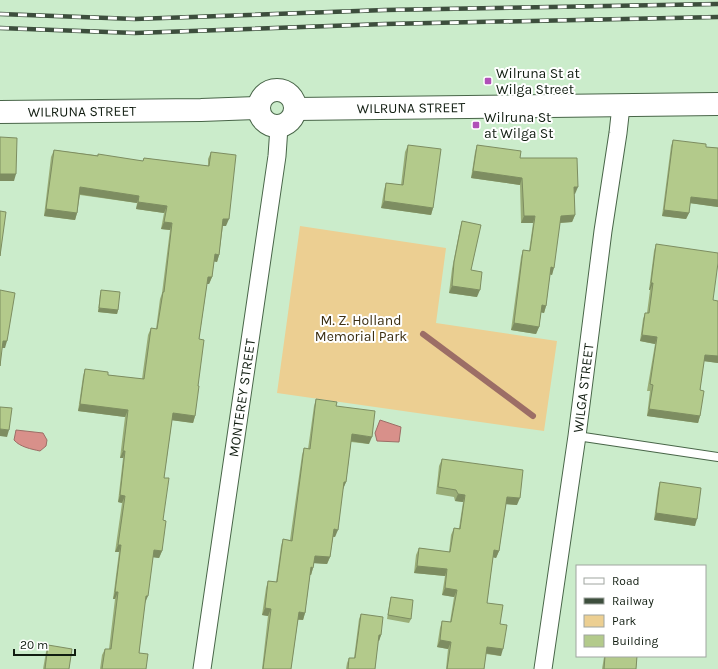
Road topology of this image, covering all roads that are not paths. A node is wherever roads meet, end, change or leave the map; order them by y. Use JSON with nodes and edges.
{"nodes":[{"id":1,"x":718,"y":104,"type":"edge"},
{"id":2,"x":621,"y":106,"type":"junction"},
{"id":3,"x":259,"y":108,"type":"junction"},
{"id":4,"x":295,"y":109,"type":"junction"},
{"id":5,"x":0,"y":112,"type":"edge"},
{"id":6,"x":279,"y":127,"type":"junction"},
{"id":7,"x":577,"y":436,"type":"junction"},
{"id":8,"x":718,"y":457,"type":"edge"},
{"id":9,"x":202,"y":669,"type":"edge"},
{"id":10,"x":543,"y":669,"type":"edge"}],
"edges":[{"from":1,"to":2,"type":"main road","name":"WILRUNA STREET"},
{"from":2,"to":4,"type":"main road","name":"WILRUNA STREET"},
{"from":2,"to":7,"type":"street","name":"WILGA STREET"},
{"from":3,"to":4,"type":"main road"},
{"from":3,"to":5,"type":"main road","name":"WILRUNA STREET"},
{"from":3,"to":6,"type":"main road"},
{"from":4,"to":6,"type":"main road"},
{"from":6,"to":9,"type":"street","name":"MONTEREY STREET"},
{"from":7,"to":8,"type":"lane"},
{"from":7,"to":10,"type":"street","name":"WILGA STREET"}]}
